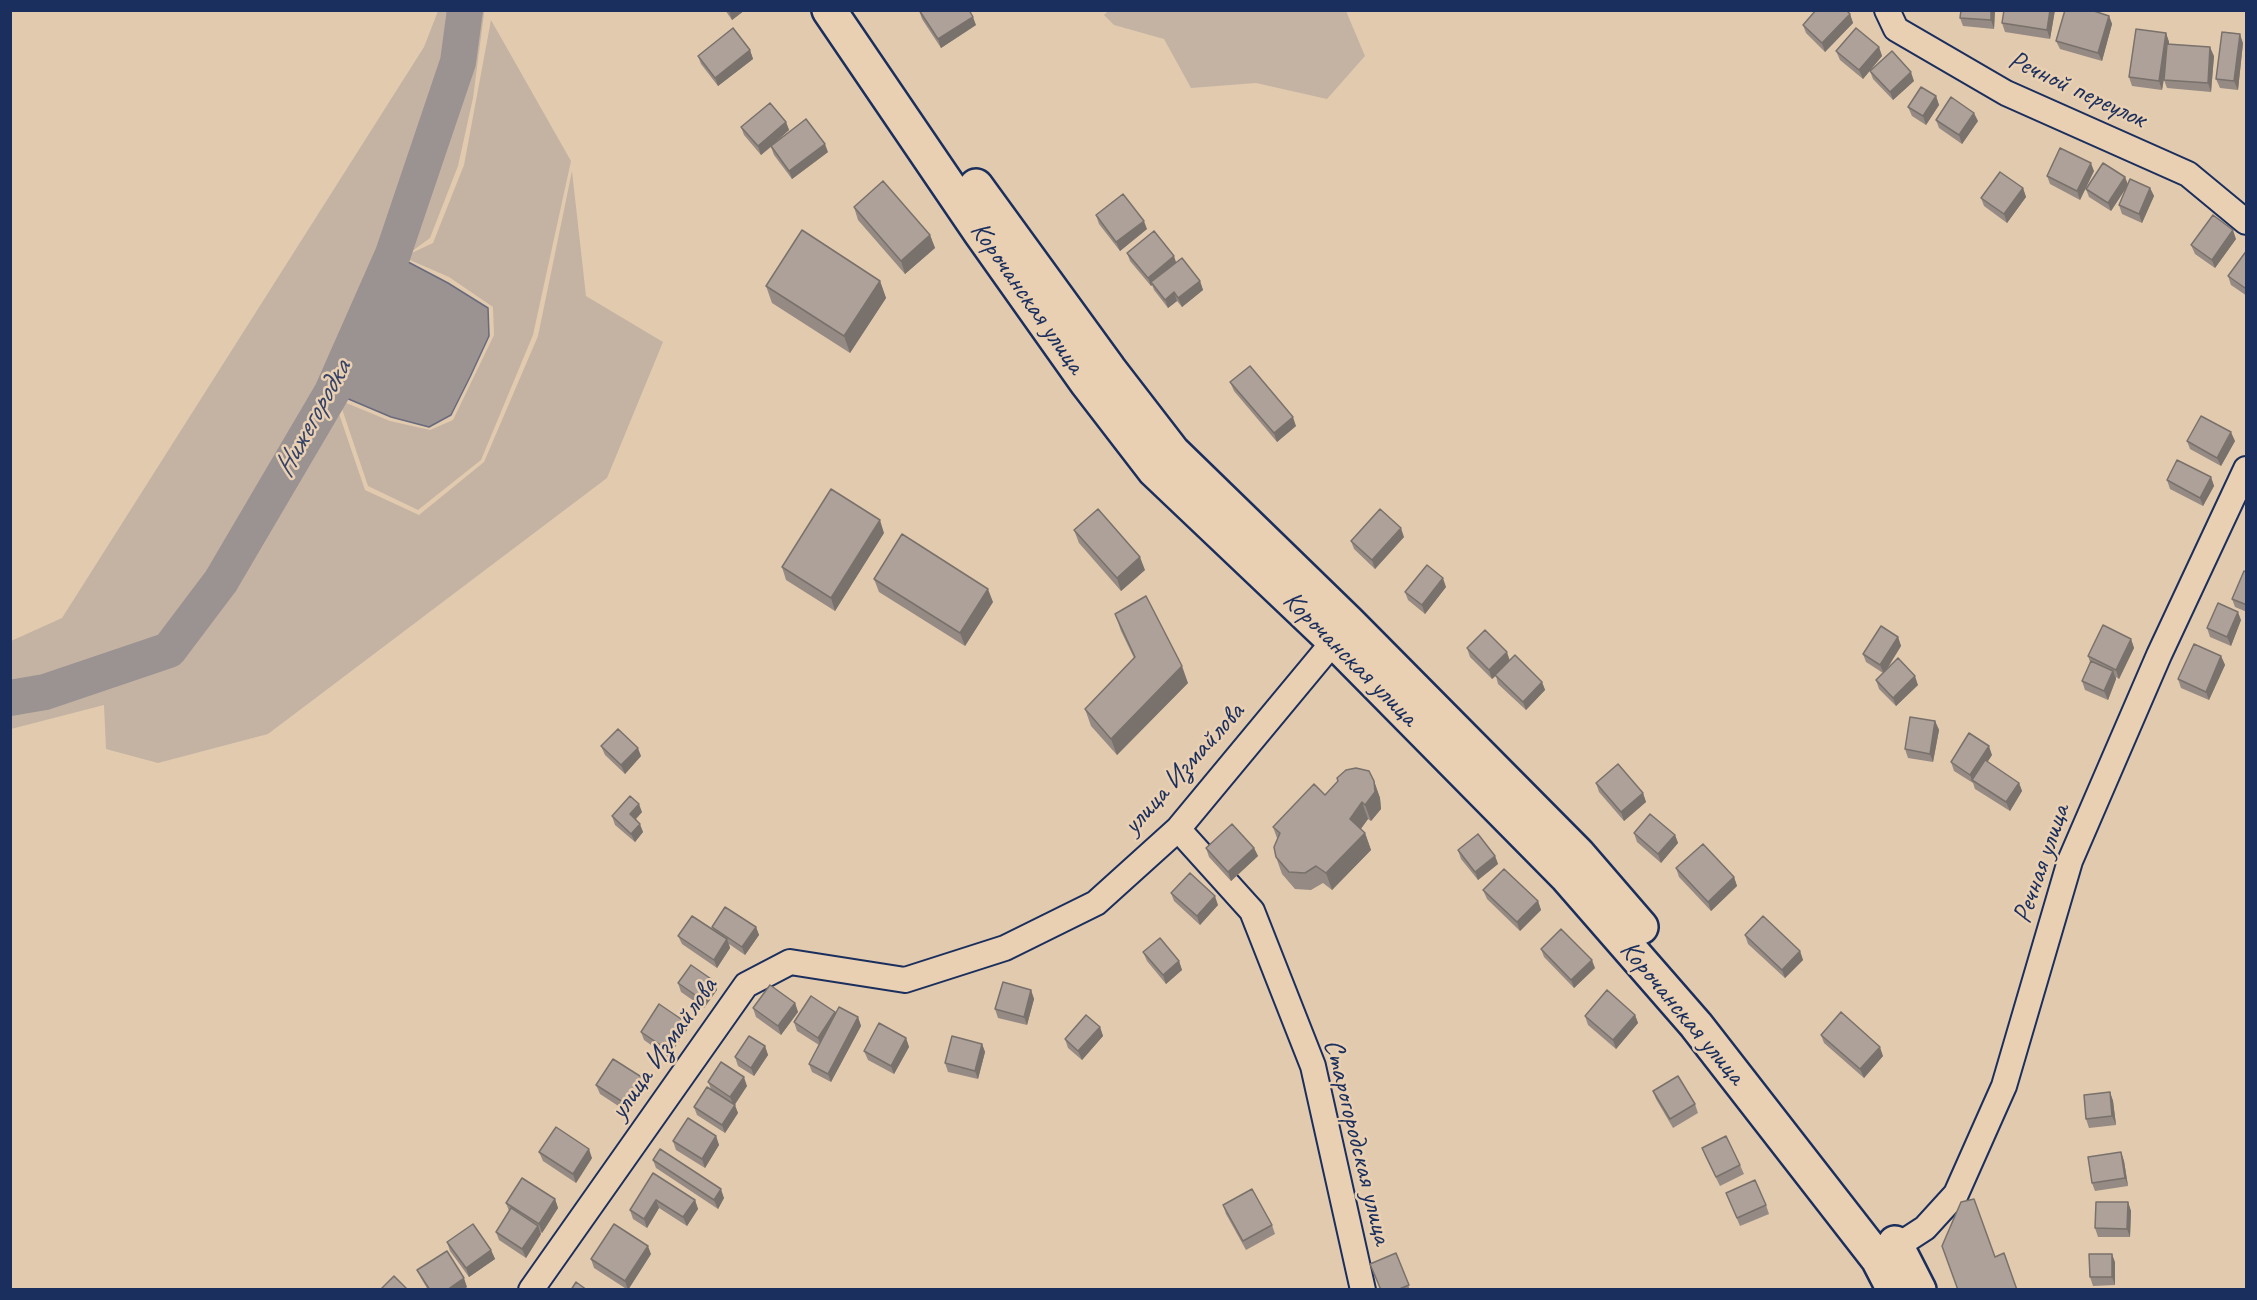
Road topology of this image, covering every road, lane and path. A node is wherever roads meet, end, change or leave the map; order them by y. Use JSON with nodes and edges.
{"nodes":[{"id":1,"x":829,"y":10,"type":"edge"},
{"id":2,"x":855,"y":10,"type":"edge"},
{"id":3,"x":1887,"y":10,"type":"edge"},
{"id":4,"x":2247,"y":222,"type":"edge"},
{"id":5,"x":2247,"y":469,"type":"edge"},
{"id":6,"x":1342,"y":632,"type":"junction"},
{"id":7,"x":1178,"y":829,"type":"junction"},
{"id":8,"x":1887,"y":1253,"type":"junction"},
{"id":9,"x":531,"y":1290,"type":"edge"},
{"id":10,"x":1363,"y":1290,"type":"edge"},
{"id":11,"x":1894,"y":1290,"type":"edge"},
{"id":12,"x":1919,"y":1290,"type":"edge"}],
"edges":[{"from":1,"to":6,"type":"main road","name":"Корочанская улица"},
{"from":2,"to":6,"type":"main road","name":"Корочанская улица"},
{"from":3,"to":4,"type":"street","name":"Речной переулок"},
{"from":5,"to":8,"type":"street","name":"Речная улица"},
{"from":6,"to":7,"type":"street","name":"улица Измайлова"},
{"from":6,"to":8,"type":"main road","name":"Корочанская улица"},
{"from":7,"to":9,"type":"street","name":"улица Измайлова"},
{"from":7,"to":10,"type":"street","name":"Старогородская улица"},
{"from":8,"to":11,"type":"main road","name":"Корочанская улица"},
{"from":8,"to":12,"type":"main road","name":"Корочанская улица"}]}
